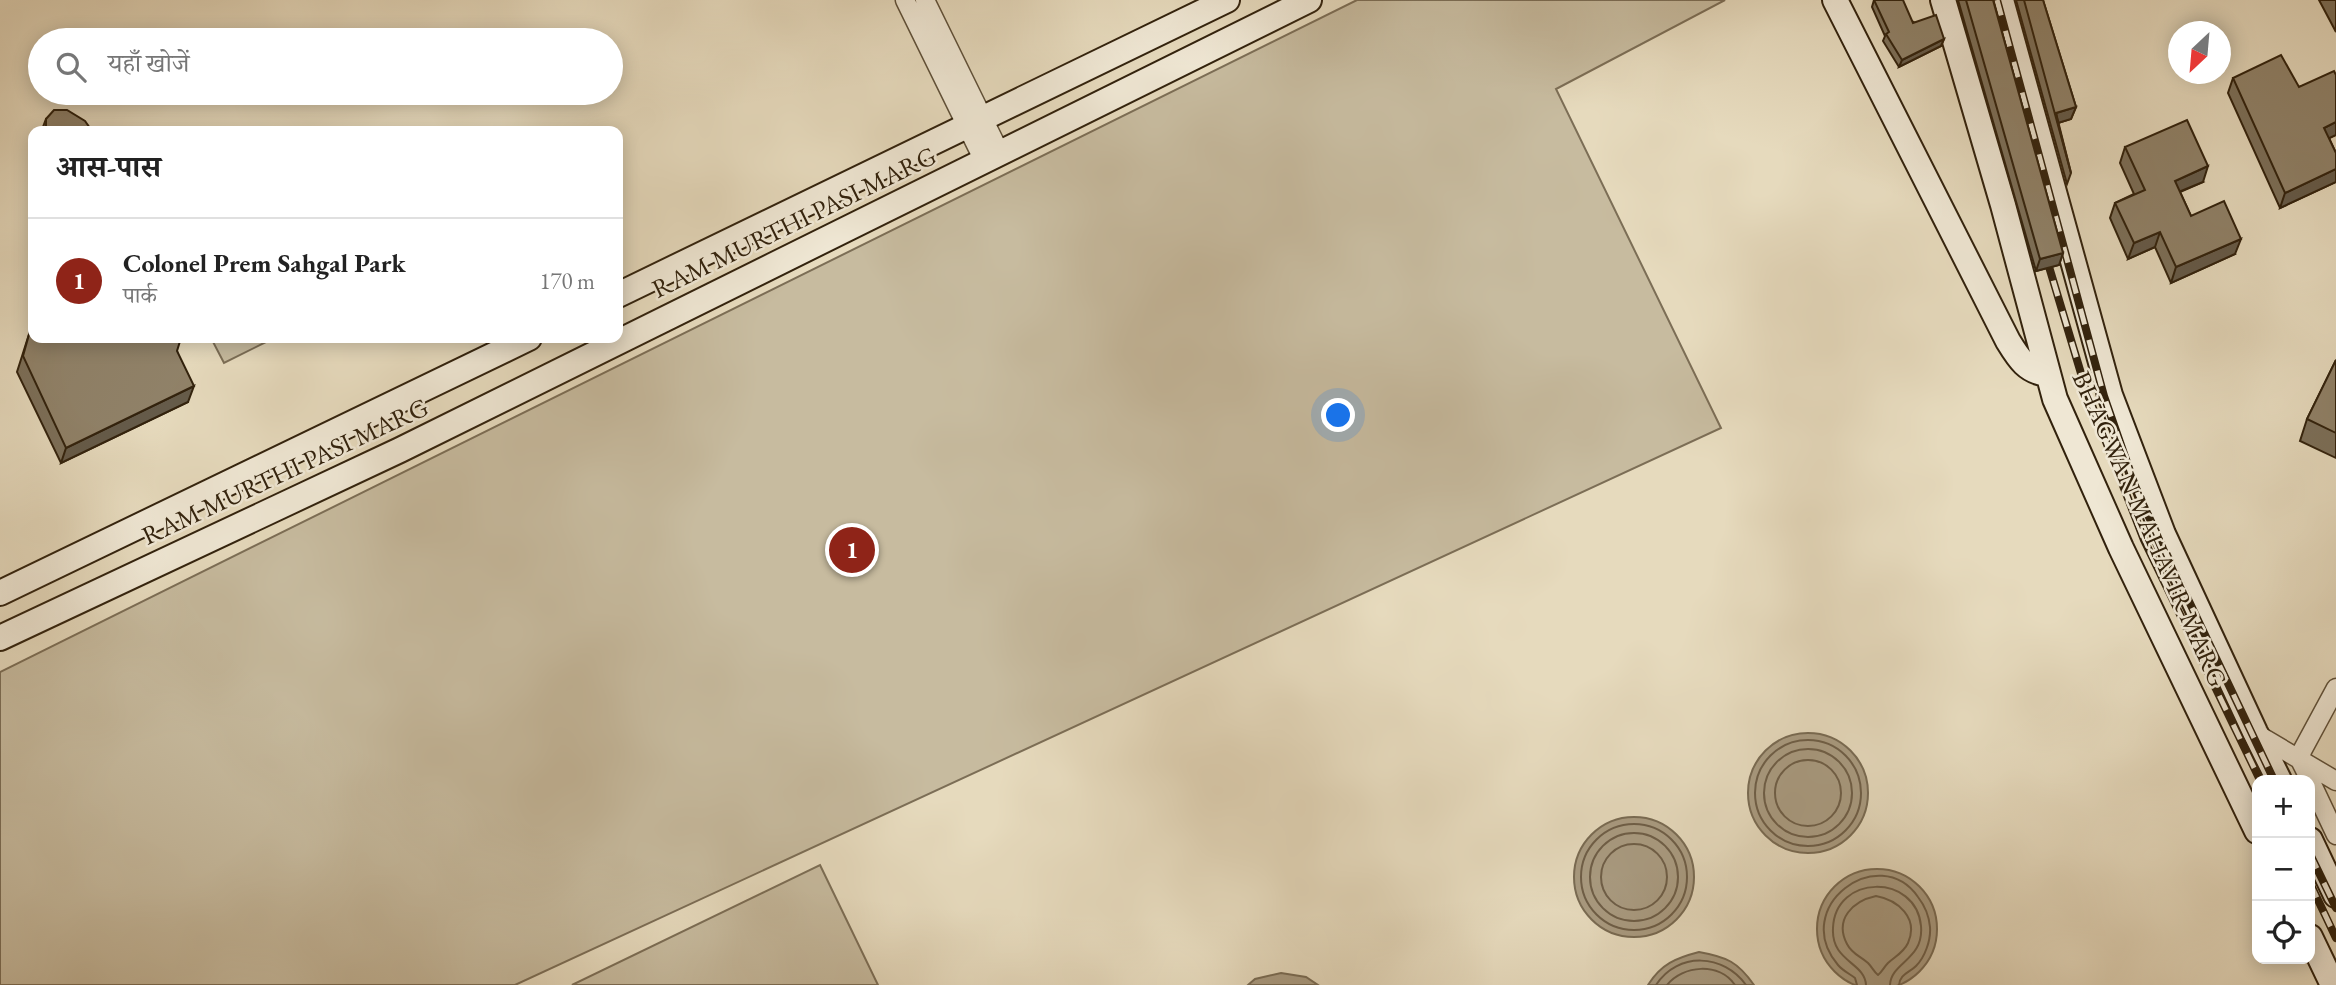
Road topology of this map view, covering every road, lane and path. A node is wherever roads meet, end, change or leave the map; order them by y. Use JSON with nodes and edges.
{"nodes":[{"id":1,"x":905,"y":0,"type":"edge"},
{"id":2,"x":925,"y":0,"type":"edge"},
{"id":3,"x":1227,"y":0,"type":"edge"},
{"id":4,"x":1309,"y":0,"type":"edge"},
{"id":5,"x":1836,"y":0,"type":"edge"},
{"id":6,"x":1943,"y":0,"type":"edge"},
{"id":7,"x":2001,"y":0,"type":"edge"},
{"id":8,"x":975,"y":121,"type":"junction"},
{"id":9,"x":992,"y":157,"type":"junction"},
{"id":10,"x":623,"y":293,"type":"edge"},
{"id":11,"x":623,"y":340,"type":"edge"},
{"id":12,"x":519,"y":343,"type":"edge"},
{"id":13,"x":616,"y":343,"type":"edge"},
{"id":14,"x":2048,"y":374,"type":"junction"},
{"id":15,"x":0,"y":593,"type":"edge"},
{"id":16,"x":0,"y":638,"type":"edge"},
{"id":17,"x":2336,"y":688,"type":"edge"},
{"id":18,"x":2255,"y":732,"type":"junction"},
{"id":19,"x":2300,"y":760,"type":"junction"},
{"id":20,"x":2276,"y":775,"type":"edge"},
{"id":21,"x":2308,"y":775,"type":"edge"},
{"id":22,"x":2336,"y":781,"type":"edge"},
{"id":23,"x":2315,"y":791,"type":"edge"},
{"id":24,"x":2252,"y":821,"type":"edge"},
{"id":25,"x":2336,"y":835,"type":"edge"},
{"id":26,"x":2315,"y":851,"type":"edge"},
{"id":27,"x":2336,"y":895,"type":"edge"},
{"id":28,"x":2315,"y":947,"type":"edge"},
{"id":29,"x":2333,"y":985,"type":"edge"}],
"edges":[{"from":1,"to":8,"type":"street"},
{"from":2,"to":8,"type":"street"},
{"from":3,"to":8,"type":"street","name":"RAM MURTHI PASI MARG"},
{"from":4,"to":9,"type":"street","name":"RAM MURTHI PASI MARG"},
{"from":5,"to":14,"type":"street"},
{"from":6,"to":14,"type":"street","name":"BHAGWAN MAHAVIR MARG"},
{"from":7,"to":18,"type":"street","name":"BHAGWAN MAHAVIR MARG"},
{"from":8,"to":9,"type":"street"},
{"from":8,"to":10,"type":"street","name":"RAM MURTHI PASI MARG"},
{"from":9,"to":11,"type":"street","name":"RAM MURTHI PASI MARG"},
{"from":12,"to":15,"type":"street","name":"RAM MURTHI PASI MARG"},
{"from":13,"to":16,"type":"street","name":"RAM MURTHI PASI MARG"},
{"from":14,"to":24,"type":"street","name":"BHAGWAN MAHAVIR MARG"},
{"from":17,"to":19,"type":"street"},
{"from":18,"to":19,"type":"street"},
{"from":18,"to":20,"type":"street","name":"BHAGWAN MAHAVIR MARG"},
{"from":19,"to":21,"type":"street"},
{"from":19,"to":22,"type":"street"},
{"from":23,"to":25,"type":"street"},
{"from":26,"to":27,"type":"street"},
{"from":28,"to":29,"type":"street"}]}
